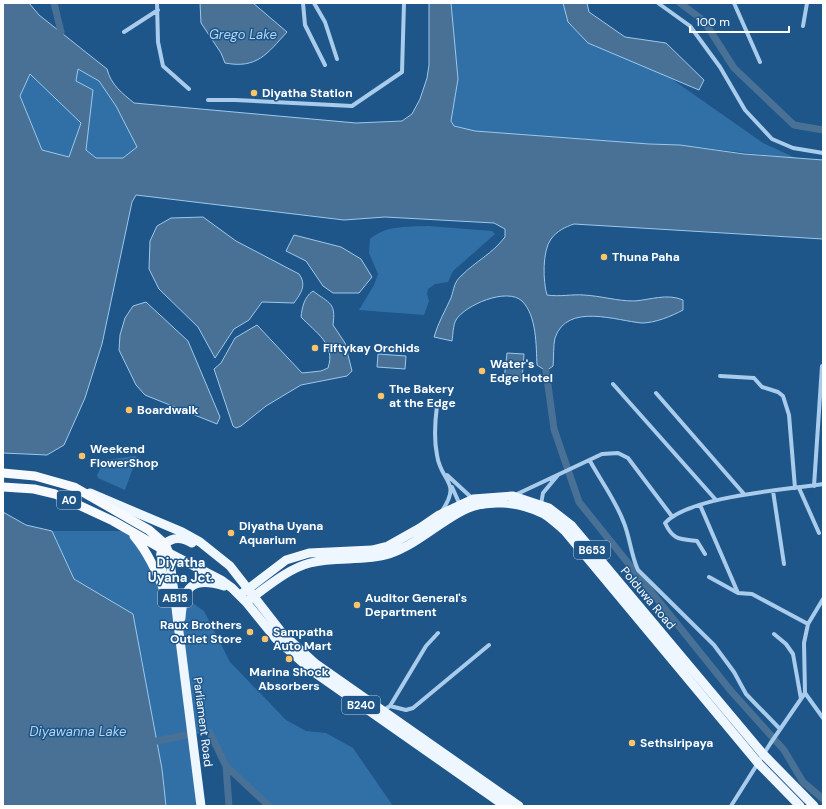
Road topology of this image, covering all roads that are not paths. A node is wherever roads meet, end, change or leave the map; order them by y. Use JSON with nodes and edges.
{"nodes":[{"id":1,"x":157,"y":3,"type":"edge"},
{"id":2,"x":303,"y":3,"type":"edge"},
{"id":3,"x":314,"y":3,"type":"edge"},
{"id":4,"x":404,"y":3,"type":"edge"},
{"id":5,"x":658,"y":3,"type":"edge"},
{"id":6,"x":734,"y":3,"type":"edge"},
{"id":7,"x":807,"y":3,"type":"edge"},
{"id":8,"x":158,"y":10,"type":"junction"},
{"id":9,"x":803,"y":26,"type":"dead end"},
{"id":10,"x":124,"y":32,"type":"dead end"},
{"id":11,"x":336,"y":59,"type":"dead end"},
{"id":12,"x":760,"y":62,"type":"dead end"},
{"id":13,"x":325,"y":65,"type":"dead end"},
{"id":14,"x":189,"y":89,"type":"dead end"},
{"id":15,"x":208,"y":100,"type":"dead end"},
{"id":16,"x":823,"y":153,"type":"edge"},
{"id":17,"x":822,"y":366,"type":"edge"},
{"id":18,"x":720,"y":376,"type":"dead end"},
{"id":19,"x":613,"y":384,"type":"dead end"},
{"id":20,"x":656,"y":393,"type":"dead end"},
{"id":21,"x":437,"y":406,"type":"dead end"},
{"id":22,"x":590,"y":461,"type":"junction"},
{"id":23,"x":442,"y":470,"type":"junction"},
{"id":24,"x":3,"y":473,"type":"edge"},
{"id":25,"x":560,"y":473,"type":"junction"},
{"id":26,"x":823,"y":484,"type":"edge"},
{"id":27,"x":451,"y":486,"type":"junction"},
{"id":28,"x":814,"y":486,"type":"junction"},
{"id":29,"x":3,"y":487,"type":"edge"},
{"id":30,"x":74,"y":487,"type":"junction"},
{"id":31,"x":797,"y":488,"type":"junction"},
{"id":32,"x":773,"y":491,"type":"junction"},
{"id":33,"x":744,"y":494,"type":"junction"},
{"id":34,"x":513,"y":496,"type":"junction"},
{"id":35,"x":472,"y":498,"type":"junction"},
{"id":36,"x":716,"y":500,"type":"junction"},
{"id":37,"x":541,"y":504,"type":"junction"},
{"id":38,"x":700,"y":505,"type":"junction"},
{"id":39,"x":461,"y":507,"type":"junction"},
{"id":40,"x":439,"y":514,"type":"junction"},
{"id":41,"x":672,"y":516,"type":"junction"},
{"id":42,"x":129,"y":531,"type":"junction"},
{"id":43,"x":819,"y":534,"type":"dead end"},
{"id":44,"x":166,"y":549,"type":"junction"},
{"id":45,"x":705,"y":554,"type":"dead end"},
{"id":46,"x":219,"y":557,"type":"junction"},
{"id":47,"x":784,"y":564,"type":"dead end"},
{"id":48,"x":709,"y":577,"type":"dead end"},
{"id":49,"x":232,"y":588,"type":"junction"},
{"id":50,"x":252,"y":592,"type":"junction"},
{"id":51,"x":738,"y":593,"type":"junction"},
{"id":52,"x":243,"y":598,"type":"junction"},
{"id":53,"x":823,"y":598,"type":"edge"},
{"id":54,"x":169,"y":602,"type":"junction"},
{"id":55,"x":808,"y":624,"type":"junction"},
{"id":56,"x":438,"y":633,"type":"dead end"},
{"id":57,"x":774,"y":634,"type":"dead end"},
{"id":58,"x":180,"y":642,"type":"junction"},
{"id":59,"x":489,"y":645,"type":"dead end"},
{"id":60,"x":805,"y":693,"type":"junction"},
{"id":61,"x":801,"y":699,"type":"junction"},
{"id":62,"x":387,"y":708,"type":"junction"},
{"id":63,"x":823,"y":718,"type":"edge"},
{"id":64,"x":779,"y":731,"type":"junction"},
{"id":65,"x":763,"y":754,"type":"junction"},
{"id":66,"x":758,"y":763,"type":"junction"},
{"id":67,"x":201,"y":806,"type":"edge"},
{"id":68,"x":506,"y":806,"type":"edge"},
{"id":69,"x":519,"y":806,"type":"edge"},
{"id":70,"x":731,"y":806,"type":"edge"},
{"id":71,"x":800,"y":806,"type":"edge"},
{"id":72,"x":814,"y":806,"type":"edge"}],
"edges":[{"from":1,"to":8,"type":"street"},
{"from":2,"to":13,"type":"street"},
{"from":3,"to":11,"type":"street"},
{"from":4,"to":15,"type":"street"},
{"from":5,"to":16,"type":"street"},
{"from":6,"to":12,"type":"street"},
{"from":7,"to":9,"type":"street"},
{"from":8,"to":10,"type":"street"},
{"from":8,"to":14,"type":"street"},
{"from":17,"to":28,"type":"street"},
{"from":18,"to":31,"type":"street"},
{"from":19,"to":36,"type":"street"},
{"from":20,"to":33,"type":"street"},
{"from":21,"to":23,"type":"street"},
{"from":22,"to":25,"type":"street"},
{"from":22,"to":41,"type":"street"},
{"from":22,"to":64,"type":"street"},
{"from":23,"to":27,"type":"street"},
{"from":23,"to":35,"type":"street"},
{"from":24,"to":30,"type":"highway","number":"A0"},
{"from":25,"to":34,"type":"street"},
{"from":25,"to":37,"type":"street"},
{"from":26,"to":28,"type":"street"},
{"from":27,"to":39,"type":"street"},
{"from":27,"to":40,"type":"street"},
{"from":28,"to":31,"type":"street"},
{"from":29,"to":42,"type":"highway","number":"A0"},
{"from":30,"to":44,"type":"highway","number":"A0"},
{"from":30,"to":46,"type":"main road"},
{"from":31,"to":32,"type":"street"},
{"from":31,"to":43,"type":"street"},
{"from":32,"to":33,"type":"street"},
{"from":32,"to":47,"type":"street"},
{"from":33,"to":36,"type":"street"},
{"from":34,"to":35,"type":"main road","name":"Polduwa Road","number":"B653"},
{"from":34,"to":37,"type":"main road","name":"Polduwa Road","number":"B653"},
{"from":35,"to":39,"type":"main road","name":"Polduwa Road","number":"B653"},
{"from":36,"to":38,"type":"street"},
{"from":37,"to":65,"type":"main road","name":"Polduwa Road","number":"B653"},
{"from":38,"to":41,"type":"street"},
{"from":38,"to":51,"type":"street"},
{"from":39,"to":40,"type":"main road","name":"Polduwa Road","number":"B653"},
{"from":39,"to":50,"type":"main road","name":"Polduwa Road","number":"B653"},
{"from":39,"to":66,"type":"main road","name":"Polduwa Road","number":"B653"},
{"from":40,"to":50,"type":"main road","name":"Polduwa Road","number":"B653"},
{"from":41,"to":45,"type":"street"},
{"from":42,"to":44,"type":"highway","number":"A0"},
{"from":42,"to":54,"type":"highway"},
{"from":44,"to":46,"type":"main road"},
{"from":44,"to":49,"type":"main road","number":"B240"},
{"from":44,"to":54,"type":"main road","name":"Parliament Road","number":"AB15"},
{"from":44,"to":58,"type":"main road","name":"Parliament Road","number":"AB15"},
{"from":46,"to":50,"type":"main road","number":"B240"},
{"from":48,"to":51,"type":"street"},
{"from":49,"to":52,"type":"main road","number":"B240"},
{"from":49,"to":58,"type":"main road"},
{"from":50,"to":52,"type":"main road"},
{"from":50,"to":62,"type":"main road","number":"B240"},
{"from":51,"to":55,"type":"street"},
{"from":52,"to":68,"type":"main road","number":"B240"},
{"from":53,"to":55,"type":"street"},
{"from":54,"to":58,"type":"main road","name":"Parliament Road","number":"AB15"},
{"from":55,"to":60,"type":"street"},
{"from":56,"to":62,"type":"street"},
{"from":57,"to":61,"type":"street"},
{"from":58,"to":67,"type":"main road","name":"Parliament Road","number":"AB15"},
{"from":59,"to":62,"type":"street"},
{"from":60,"to":61,"type":"street"},
{"from":60,"to":63,"type":"street"},
{"from":61,"to":64,"type":"street"},
{"from":62,"to":69,"type":"main road","number":"B240"},
{"from":64,"to":65,"type":"street"},
{"from":65,"to":66,"type":"street"},
{"from":65,"to":72,"type":"main road","name":"Polduwa Road","number":"B653"},
{"from":66,"to":70,"type":"street"},
{"from":66,"to":71,"type":"main road","name":"Polduwa Road","number":"B653"}]}
